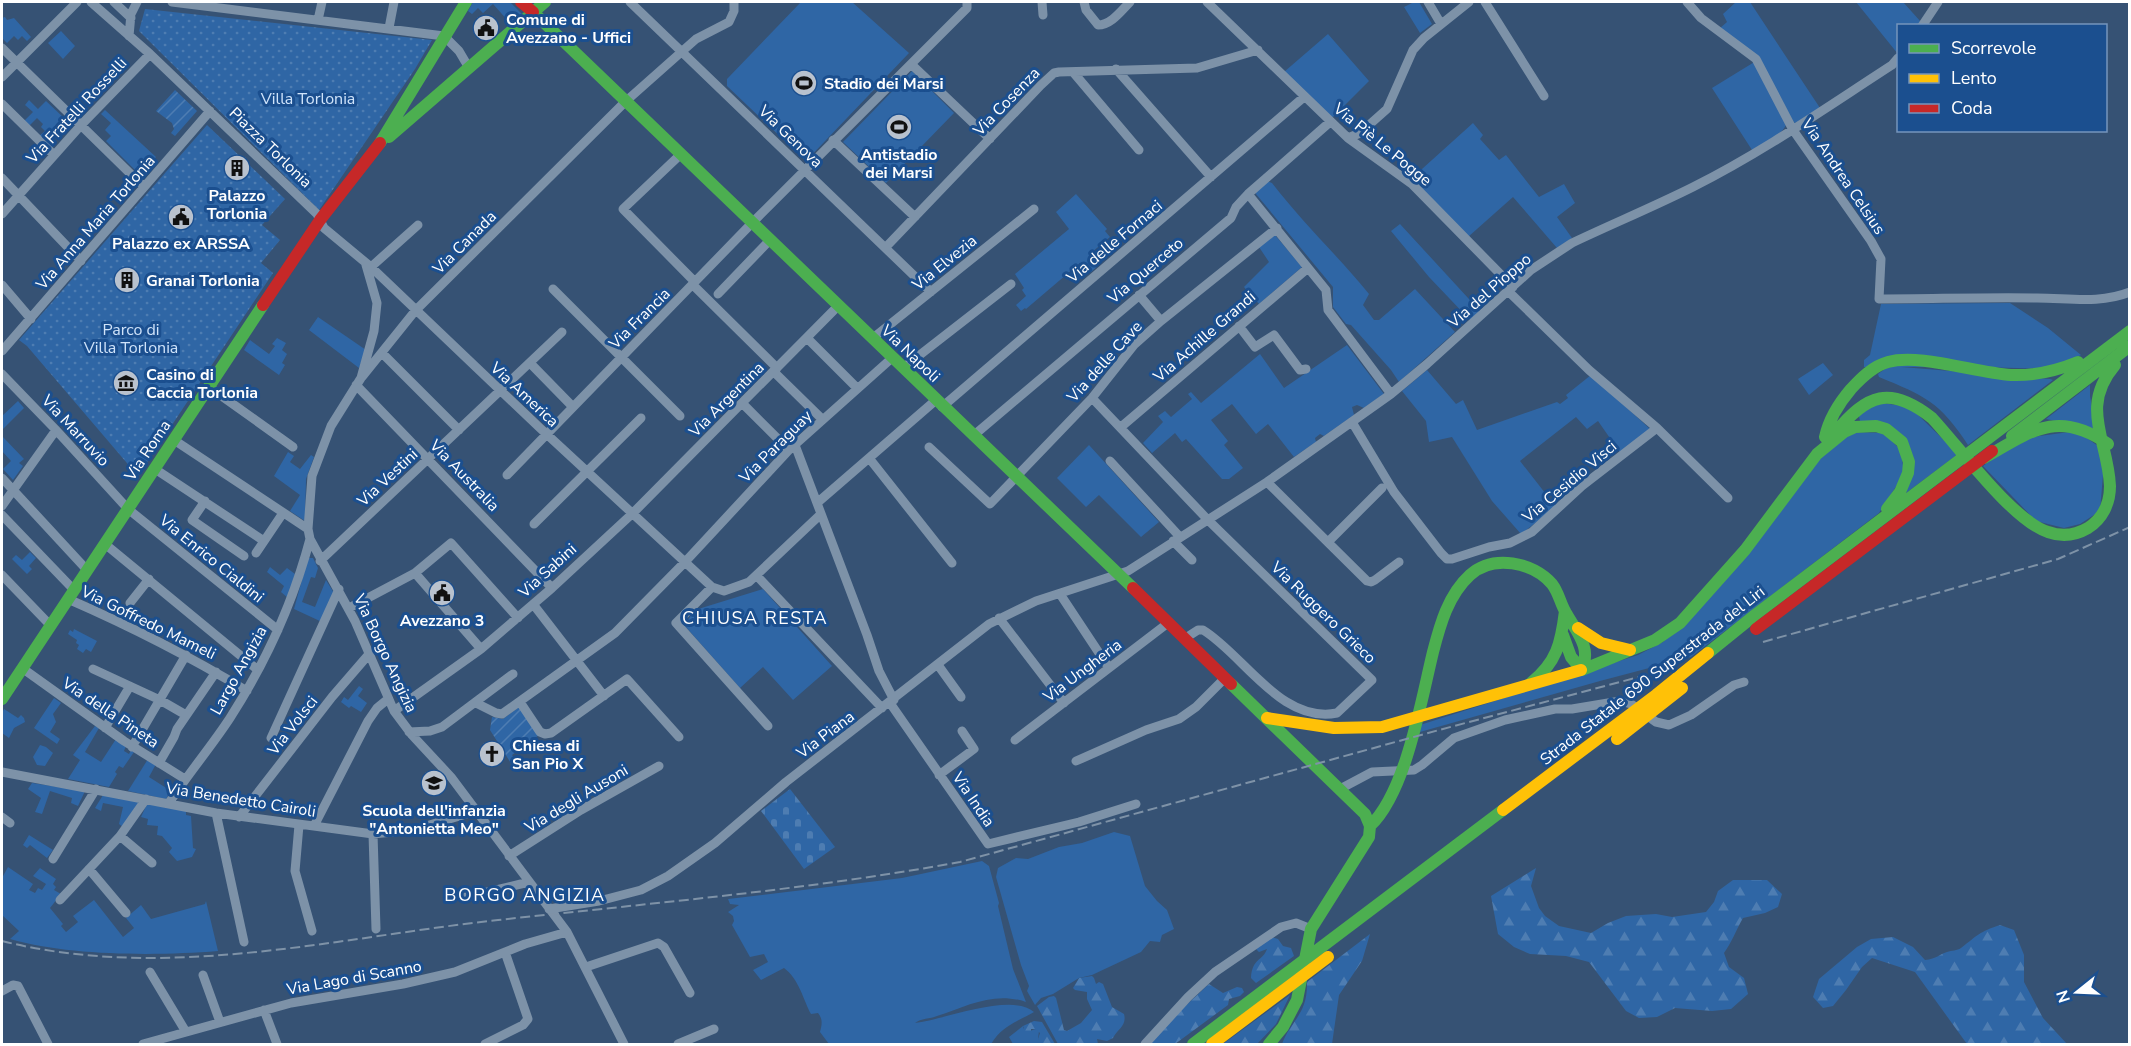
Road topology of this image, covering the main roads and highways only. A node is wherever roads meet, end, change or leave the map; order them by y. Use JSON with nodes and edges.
{"nodes":[{"id":1,"x":466,"y":2,"type":"edge"},
{"id":2,"x":521,"y":2,"type":"edge"},
{"id":3,"x":545,"y":2,"type":"edge"},
{"id":4,"x":532,"y":12,"type":"junction"},
{"id":5,"x":378,"y":146,"type":"junction"},
{"id":6,"x":2130,"y":331,"type":"edge"},
{"id":7,"x":2130,"y":347,"type":"edge"},
{"id":8,"x":1827,"y":440,"type":"junction"},
{"id":9,"x":2108,"y":444,"type":"junction"},
{"id":10,"x":1977,"y":455,"type":"junction"},
{"id":11,"x":1971,"y":467,"type":"junction"},
{"id":12,"x":1854,"y":540,"type":"junction"},
{"id":13,"x":1565,"y":611,"type":"junction"},
{"id":14,"x":1578,"y":628,"type":"junction"},
{"id":15,"x":1562,"y":633,"type":"junction"},
{"id":16,"x":1632,"y":650,"type":"junction"},
{"id":17,"x":1582,"y":670,"type":"junction"},
{"id":18,"x":1525,"y":687,"type":"junction"},
{"id":19,"x":2,"y":699,"type":"edge"},
{"id":20,"x":1659,"y":699,"type":"junction"},
{"id":21,"x":1266,"y":717,"type":"junction"},
{"id":22,"x":1370,"y":826,"type":"junction"},
{"id":23,"x":1346,"y":936,"type":"junction"},
{"id":24,"x":1193,"y":1044,"type":"edge"},
{"id":25,"x":1212,"y":1044,"type":"edge"},
{"id":26,"x":1269,"y":1044,"type":"edge"}],
"edges":[{"from":1,"to":5,"type":"main road"},
{"from":2,"to":4,"type":"main road","name":"Via Napoli"},
{"from":3,"to":4,"type":"main road"},
{"from":4,"to":5,"type":"main road"},
{"from":4,"to":21,"type":"main road","name":"Via Napoli"},
{"from":5,"to":19,"type":"main road","name":"Via Roma"},
{"from":6,"to":8,"type":"main road"},
{"from":6,"to":10,"type":"main road","name":"Strada Statale 690 Superstrada del Liri"},
{"from":7,"to":9,"type":"main road"},
{"from":7,"to":10,"type":"main road","name":"Strada Statale 690 Superstrada del Liri"},
{"from":8,"to":11,"type":"main road"},
{"from":8,"to":12,"type":"main road"},
{"from":8,"to":16,"type":"main road"},
{"from":9,"to":10,"type":"main road"},
{"from":9,"to":11,"type":"main road"},
{"from":10,"to":11,"type":"main road","name":"Strada Statale 690 Superstrada del Liri"},
{"from":11,"to":12,"type":"main road","name":"Strada Statale 690 Superstrada del Liri"},
{"from":11,"to":20,"type":"main road","name":"Strada Statale 690 Superstrada del Liri"},
{"from":12,"to":20,"type":"main road","name":"Strada Statale 690 Superstrada del Liri"},
{"from":13,"to":14,"type":"main road"},
{"from":13,"to":15,"type":"main road"},
{"from":13,"to":22,"type":"main road"},
{"from":14,"to":16,"type":"main road"},
{"from":14,"to":17,"type":"main road"},
{"from":15,"to":17,"type":"main road"},
{"from":15,"to":18,"type":"main road"},
{"from":16,"to":17,"type":"main road"},
{"from":17,"to":18,"type":"main road"},
{"from":18,"to":21,"type":"main road"},
{"from":20,"to":23,"type":"main road","name":"Strada Statale 690 Superstrada del Liri"},
{"from":21,"to":22,"type":"main road","name":"Via Napoli"},
{"from":22,"to":26,"type":"main road"},
{"from":23,"to":24,"type":"main road","name":"Strada Statale 690 Superstrada del Liri"},
{"from":23,"to":25,"type":"main road","name":"Strada Statale 690 Superstrada del Liri"}]}
